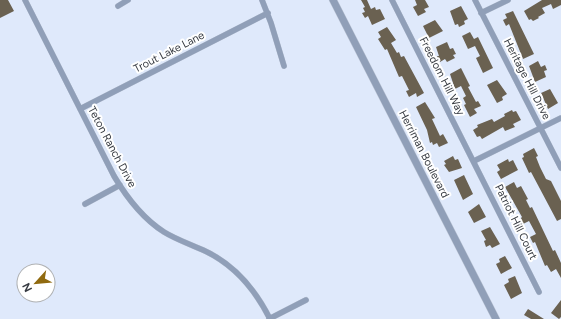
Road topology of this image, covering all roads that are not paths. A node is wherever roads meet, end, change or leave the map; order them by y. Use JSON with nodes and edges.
{"nodes":[{"id":1,"x":25,"y":0,"type":"edge"},
{"id":2,"x":128,"y":0,"type":"edge"},
{"id":3,"x":262,"y":0,"type":"edge"},
{"id":4,"x":333,"y":0,"type":"edge"},
{"id":5,"x":392,"y":0,"type":"edge"},
{"id":6,"x":475,"y":0,"type":"edge"},
{"id":7,"x":508,"y":0,"type":"edge"},
{"id":8,"x":118,"y":6,"type":"dead end"},
{"id":9,"x":268,"y":13,"type":"junction"},
{"id":10,"x":481,"y":13,"type":"junction"},
{"id":11,"x":284,"y":66,"type":"dead end"},
{"id":12,"x":80,"y":109,"type":"junction"},
{"id":13,"x":561,"y":118,"type":"edge"},
{"id":14,"x":541,"y":128,"type":"junction"},
{"id":15,"x":474,"y":161,"type":"junction"},
{"id":16,"x":561,"y":168,"type":"edge"},
{"id":17,"x":120,"y":185,"type":"junction"},
{"id":18,"x":85,"y":204,"type":"dead end"},
{"id":19,"x":539,"y":292,"type":"dead end"},
{"id":20,"x":306,"y":300,"type":"dead end"},
{"id":21,"x":269,"y":319,"type":"edge"},
{"id":22,"x":496,"y":319,"type":"edge"}],
"edges":[{"from":1,"to":12,"type":"street","name":"Teton Ranch Drive"},
{"from":2,"to":8,"type":"street"},
{"from":3,"to":9,"type":"street"},
{"from":4,"to":22,"type":"street","name":"Herriman Boulevard"},
{"from":5,"to":15,"type":"street","name":"Freedom Hill Way"},
{"from":6,"to":10,"type":"street","name":"Heritage Hill Drive"},
{"from":7,"to":10,"type":"street"},
{"from":9,"to":11,"type":"street"},
{"from":9,"to":12,"type":"street","name":"Trout Lake Lane"},
{"from":10,"to":14,"type":"street","name":"Heritage Hill Drive"},
{"from":12,"to":17,"type":"street","name":"Teton Ranch Drive"},
{"from":13,"to":14,"type":"street"},
{"from":14,"to":15,"type":"street"},
{"from":14,"to":16,"type":"street","name":"Heritage Hill Drive"},
{"from":15,"to":19,"type":"street","name":"Patriot Hill Court"},
{"from":17,"to":18,"type":"street"},
{"from":17,"to":21,"type":"street","name":"Teton Ranch Drive"},
{"from":20,"to":21,"type":"street"}]}
